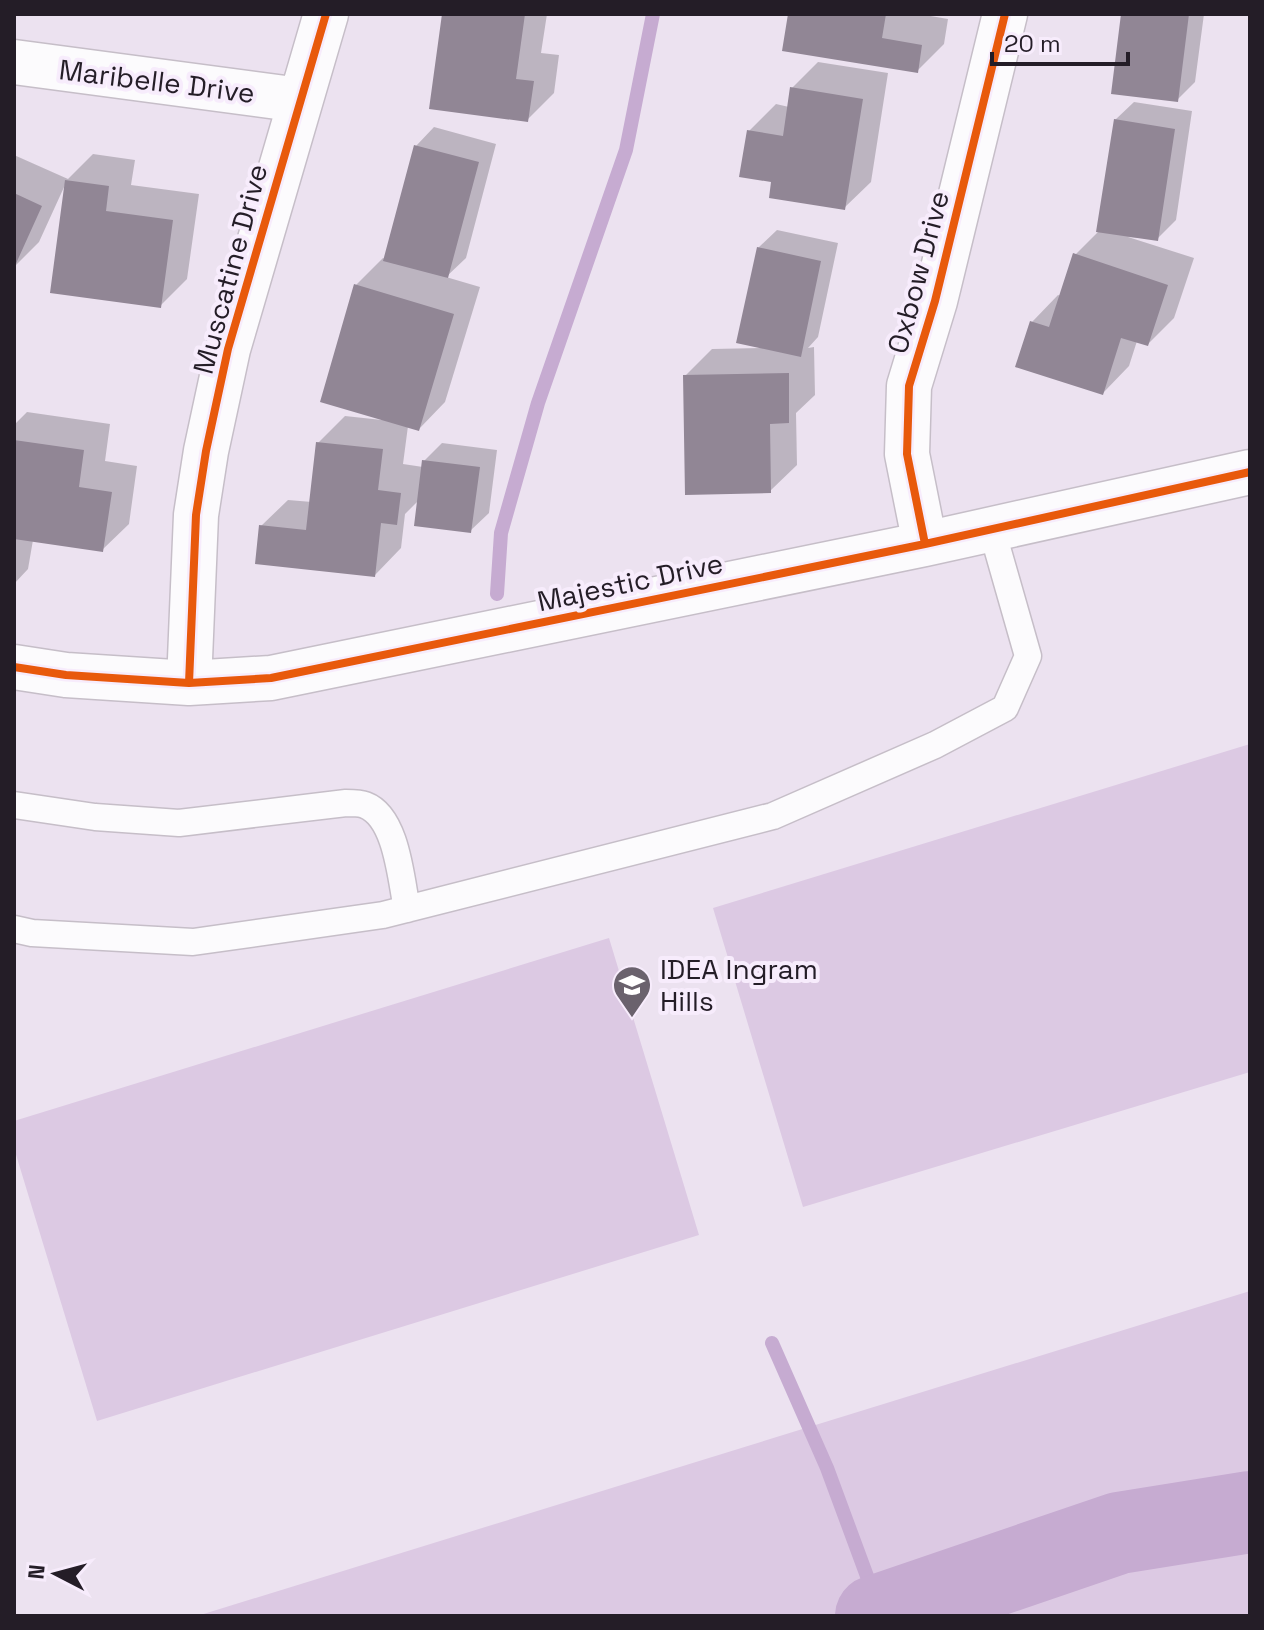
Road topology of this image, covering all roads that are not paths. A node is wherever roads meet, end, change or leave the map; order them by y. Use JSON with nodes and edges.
{"nodes":[{"id":1,"x":326,"y":14,"type":"edge"},
{"id":2,"x":1005,"y":14,"type":"edge"},
{"id":3,"x":14,"y":62,"type":"edge"},
{"id":4,"x":300,"y":100,"type":"junction"},
{"id":5,"x":1250,"y":472,"type":"edge"},
{"id":6,"x":992,"y":530,"type":"junction"},
{"id":7,"x":925,"y":544,"type":"junction"},
{"id":8,"x":14,"y":667,"type":"edge"},
{"id":9,"x":189,"y":683,"type":"junction"},
{"id":10,"x":14,"y":805,"type":"edge"},
{"id":11,"x":407,"y":909,"type":"junction"},
{"id":12,"x":14,"y":929,"type":"edge"}],
"edges":[{"from":1,"to":4,"type":"street","name":"Muscatine Drive"},
{"from":2,"to":7,"type":"street","name":"Oxbow Drive"},
{"from":3,"to":4,"type":"street","name":"Maribelle Drive"},
{"from":4,"to":9,"type":"street","name":"Muscatine Drive"},
{"from":5,"to":6,"type":"street","name":"Majestic Drive"},
{"from":6,"to":7,"type":"street","name":"Majestic Drive"},
{"from":6,"to":11,"type":"lane"},
{"from":7,"to":9,"type":"street","name":"Majestic Drive"},
{"from":8,"to":9,"type":"street","name":"Majestic Drive"},
{"from":10,"to":11,"type":"lane"},
{"from":11,"to":12,"type":"lane"}]}
